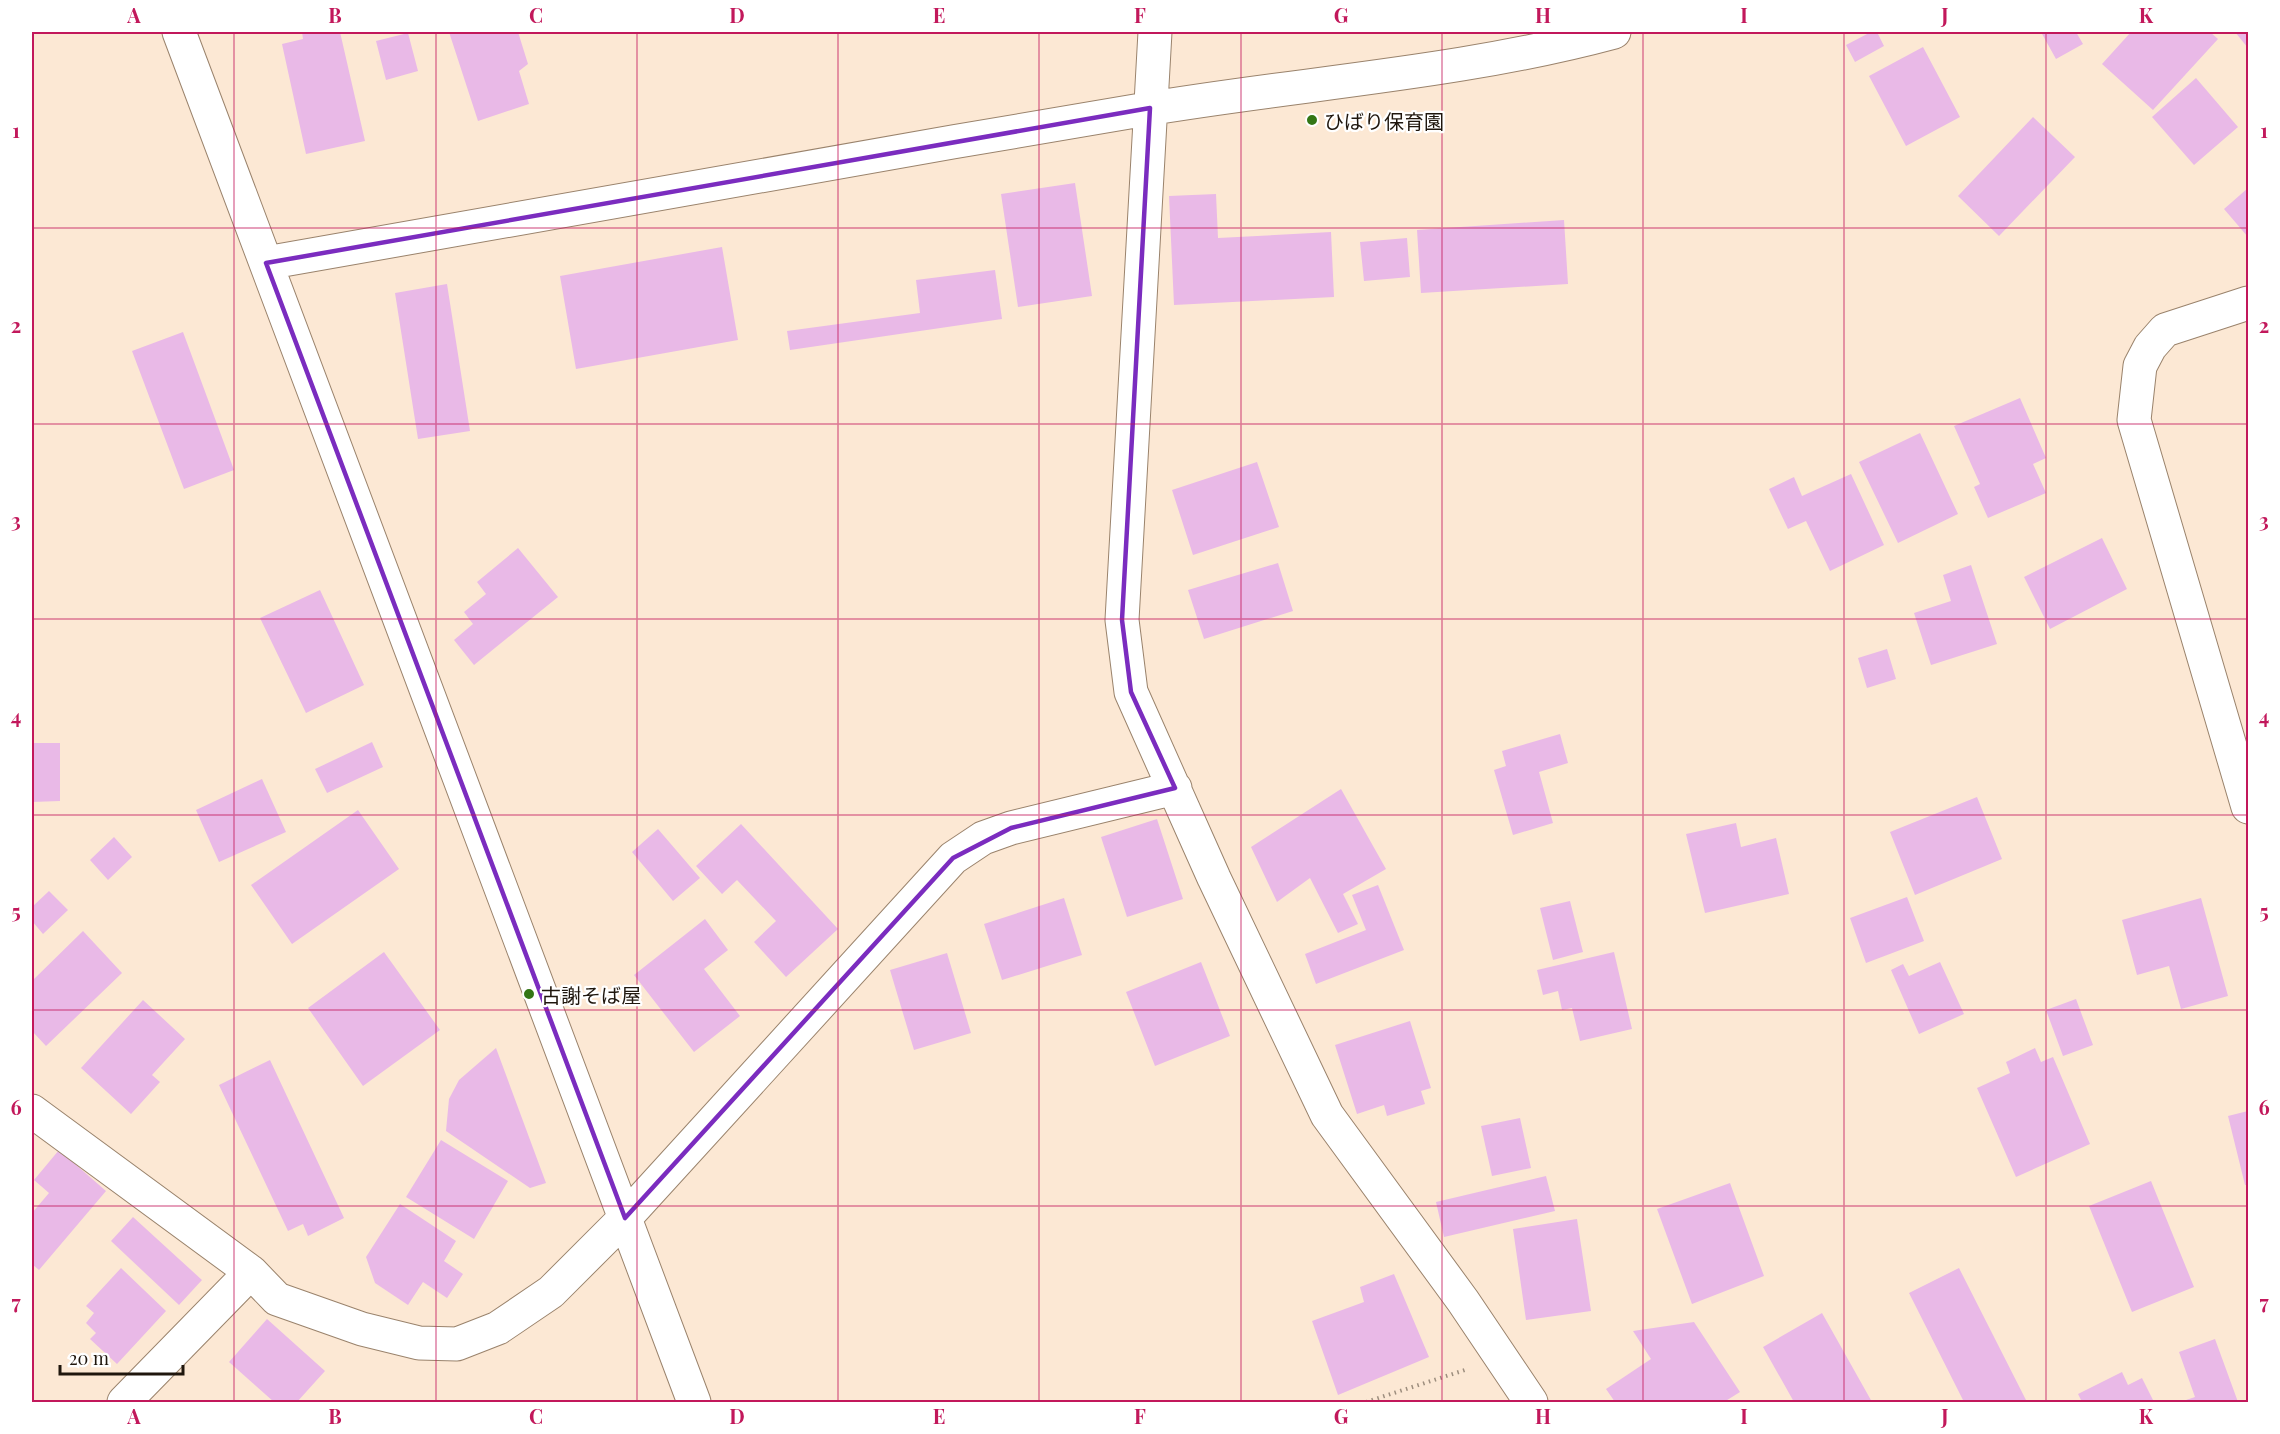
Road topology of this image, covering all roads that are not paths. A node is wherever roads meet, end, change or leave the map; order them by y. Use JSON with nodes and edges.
{"nodes":[{"id":1,"x":179,"y":32,"type":"edge"},
{"id":2,"x":1155,"y":32,"type":"edge"},
{"id":3,"x":1614,"y":32,"type":"edge"},
{"id":4,"x":1150,"y":108,"type":"junction"},
{"id":5,"x":266,"y":263,"type":"junction"},
{"id":6,"x":2248,"y":303,"type":"edge"},
{"id":7,"x":1175,"y":788,"type":"junction"},
{"id":8,"x":2248,"y":807,"type":"edge"},
{"id":9,"x":32,"y":1111,"type":"edge"},
{"id":10,"x":625,"y":1218,"type":"junction"},
{"id":11,"x":250,"y":1272,"type":"junction"},
{"id":12,"x":124,"y":1402,"type":"edge"},
{"id":13,"x":694,"y":1402,"type":"edge"},
{"id":14,"x":1531,"y":1402,"type":"edge"}],
"edges":[{"from":1,"to":5,"type":"street"},
{"from":2,"to":4,"type":"street"},
{"from":3,"to":4,"type":"street"},
{"from":4,"to":5,"type":"street"},
{"from":4,"to":7,"type":"street"},
{"from":5,"to":10,"type":"street"},
{"from":6,"to":8,"type":"street"},
{"from":7,"to":10,"type":"street"},
{"from":7,"to":14,"type":"street"},
{"from":9,"to":11,"type":"street"},
{"from":10,"to":11,"type":"street"},
{"from":10,"to":13,"type":"street"},
{"from":11,"to":12,"type":"street"}]}
